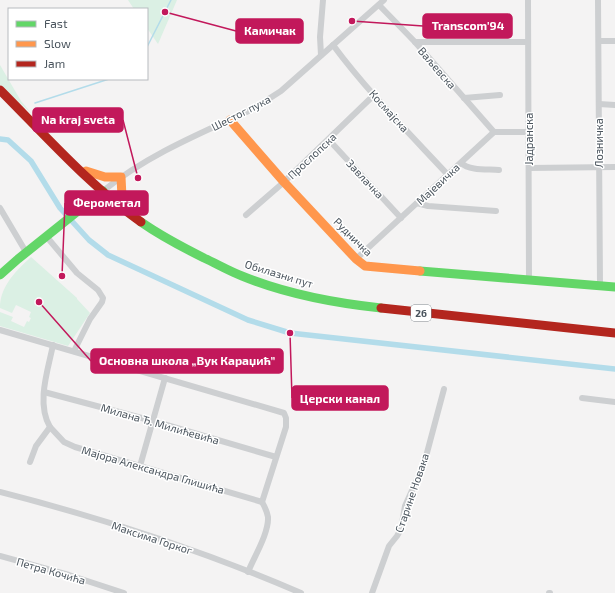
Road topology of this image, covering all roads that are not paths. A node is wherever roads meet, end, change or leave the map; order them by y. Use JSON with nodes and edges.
{"nodes":[{"id":1,"x":384,"y":0,"type":"edge"},
{"id":2,"x":528,"y":0,"type":"edge"},
{"id":3,"x":598,"y":0,"type":"edge"},
{"id":4,"x":321,"y":1,"type":"edge"},
{"id":5,"x":379,"y":5,"type":"junction"},
{"id":6,"x":599,"y":40,"type":"junction"},
{"id":7,"x":615,"y":41,"type":"edge"},
{"id":8,"x":415,"y":42,"type":"junction"},
{"id":9,"x":528,"y":42,"type":"junction"},
{"id":10,"x":334,"y":45,"type":"junction"},
{"id":11,"x":321,"y":56,"type":"junction"},
{"id":12,"x":0,"y":90,"type":"edge"},
{"id":13,"x":374,"y":95,"type":"junction"},
{"id":14,"x":500,"y":95,"type":"dead end"},
{"id":15,"x":464,"y":98,"type":"junction"},
{"id":16,"x":599,"y":104,"type":"junction"},
{"id":17,"x":615,"y":105,"type":"edge"},
{"id":18,"x":230,"y":120,"type":"junction"},
{"id":19,"x":494,"y":132,"type":"junction"},
{"id":20,"x":529,"y":132,"type":"junction"},
{"id":21,"x":329,"y":140,"type":"junction"},
{"id":22,"x":461,"y":163,"type":"junction"},
{"id":23,"x":599,"y":167,"type":"junction"},
{"id":24,"x":615,"y":167,"type":"edge"},
{"id":25,"x":529,"y":168,"type":"junction"},
{"id":26,"x":80,"y":169,"type":"junction"},
{"id":27,"x":499,"y":170,"type":"dead end"},
{"id":28,"x":448,"y":175,"type":"junction"},
{"id":29,"x":121,"y":177,"type":"junction"},
{"id":30,"x":284,"y":182,"type":"junction"},
{"id":31,"x":103,"y":191,"type":"junction"},
{"id":32,"x":417,"y":203,"type":"junction"},
{"id":33,"x":0,"y":208,"type":"edge"},
{"id":34,"x":496,"y":211,"type":"dead end"},
{"id":35,"x":246,"y":214,"type":"dead end"},
{"id":36,"x":132,"y":215,"type":"junction"},
{"id":37,"x":401,"y":218,"type":"junction"},
{"id":38,"x":46,"y":236,"type":"junction"},
{"id":39,"x":26,"y":252,"type":"junction"},
{"id":40,"x":356,"y":259,"type":"junction"},
{"id":41,"x":0,"y":274,"type":"edge"},
{"id":42,"x":529,"y":279,"type":"junction"},
{"id":43,"x":600,"y":285,"type":"junction"},
{"id":44,"x":615,"y":287,"type":"edge"},
{"id":45,"x":0,"y":330,"type":"edge"},
{"id":46,"x":615,"y":333,"type":"edge"},
{"id":47,"x":53,"y":345,"type":"junction"},
{"id":48,"x":74,"y":351,"type":"junction"},
{"id":49,"x":165,"y":378,"type":"junction"},
{"id":50,"x":444,"y":389,"type":"dead end"},
{"id":51,"x":44,"y":392,"type":"junction"},
{"id":52,"x":582,"y":398,"type":"dead end"},
{"id":53,"x":615,"y":402,"type":"edge"},
{"id":54,"x":153,"y":421,"type":"junction"},
{"id":55,"x":50,"y":427,"type":"junction"},
{"id":56,"x":276,"y":457,"type":"junction"},
{"id":57,"x":30,"y":462,"type":"dead end"},
{"id":58,"x":140,"y":466,"type":"junction"},
{"id":59,"x":0,"y":492,"type":"edge"},
{"id":60,"x":262,"y":502,"type":"junction"},
{"id":61,"x":0,"y":556,"type":"edge"},
{"id":62,"x":248,"y":572,"type":"junction"},
{"id":63,"x":124,"y":593,"type":"edge"},
{"id":64,"x":301,"y":593,"type":"edge"},
{"id":65,"x":372,"y":593,"type":"edge"}],
"edges":[{"from":1,"to":5,"type":"street","name":"Шестог пука"},
{"from":2,"to":9,"type":"street","name":"Јадранска"},
{"from":3,"to":6,"type":"street","name":"Лозничка"},
{"from":4,"to":11,"type":"street"},
{"from":5,"to":8,"type":"street","name":"Ваљевска"},
{"from":5,"to":10,"type":"street","name":"Шестог пука"},
{"from":6,"to":7,"type":"street"},
{"from":6,"to":16,"type":"street","name":"Лозничка"},
{"from":8,"to":9,"type":"street"},
{"from":8,"to":15,"type":"street","name":"Ваљевска"},
{"from":9,"to":20,"type":"street","name":"Јадранска"},
{"from":10,"to":11,"type":"street","name":"Шестог пука"},
{"from":10,"to":13,"type":"street","name":"Космајска"},
{"from":11,"to":18,"type":"street","name":"Шестог пука"},
{"from":12,"to":26,"type":"main road","name":"Обилазни пут","number":"26"},
{"from":13,"to":21,"type":"street","name":"Прослопска"},
{"from":13,"to":28,"type":"street","name":"Космајска"},
{"from":14,"to":15,"type":"street"},
{"from":15,"to":19,"type":"street","name":"Ваљевска"},
{"from":16,"to":17,"type":"street"},
{"from":16,"to":23,"type":"street","name":"Лозничка"},
{"from":18,"to":29,"type":"street","name":"Шестог пука"},
{"from":18,"to":30,"type":"main road","name":"Рудничка"},
{"from":19,"to":20,"type":"street"},
{"from":19,"to":22,"type":"street","name":"Мајевичка"},
{"from":20,"to":25,"type":"street","name":"Јадранска"},
{"from":21,"to":30,"type":"street","name":"Прослопска"},
{"from":21,"to":37,"type":"street","name":"Завлачка"},
{"from":22,"to":27,"type":"street"},
{"from":22,"to":28,"type":"street","name":"Мајевичка"},
{"from":23,"to":24,"type":"street"},
{"from":23,"to":25,"type":"street"},
{"from":23,"to":43,"type":"street","name":"Лозничка"},
{"from":25,"to":42,"type":"street","name":"Јадранска"},
{"from":26,"to":29,"type":"main road"},
{"from":26,"to":31,"type":"main road","name":"Обилазни пут","number":"26"},
{"from":28,"to":32,"type":"street","name":"Мајевичка"},
{"from":29,"to":31,"type":"street","name":"Шестог пука"},
{"from":29,"to":36,"type":"main road"},
{"from":30,"to":35,"type":"street","name":"Прослопска"},
{"from":30,"to":40,"type":"main road","name":"Рудничка"},
{"from":31,"to":36,"type":"main road","name":"Обилазни пут","number":"26"},
{"from":31,"to":38,"type":"main road"},
{"from":32,"to":34,"type":"street"},
{"from":32,"to":37,"type":"street","name":"Мајевичка"},
{"from":33,"to":39,"type":"street"},
{"from":36,"to":46,"type":"main road","name":"Обилазни пут","number":"26"},
{"from":37,"to":40,"type":"street","name":"Мајевичка"},
{"from":38,"to":39,"type":"main road"},
{"from":38,"to":48,"type":"street"},
{"from":39,"to":41,"type":"main road"},
{"from":40,"to":42,"type":"main road","name":"Рудничка"},
{"from":42,"to":43,"type":"main road","name":"Рудничка"},
{"from":43,"to":44,"type":"main road","name":"Рудничка"},
{"from":45,"to":47,"type":"street"},
{"from":47,"to":48,"type":"street"},
{"from":47,"to":51,"type":"street"},
{"from":48,"to":49,"type":"street"},
{"from":49,"to":54,"type":"street"},
{"from":49,"to":56,"type":"street"},
{"from":50,"to":65,"type":"street","name":"Старине Новака"},
{"from":51,"to":54,"type":"street","name":"Милана Ђ. Милићевића"},
{"from":51,"to":55,"type":"street"},
{"from":52,"to":53,"type":"street"},
{"from":54,"to":56,"type":"street","name":"Милана Ђ. Милићевића"},
{"from":54,"to":58,"type":"street"},
{"from":55,"to":57,"type":"street"},
{"from":55,"to":58,"type":"street","name":"Мајора Александра Глишића"},
{"from":56,"to":60,"type":"street"},
{"from":58,"to":60,"type":"street","name":"Мајора Александра Глишића"},
{"from":59,"to":62,"type":"street","name":"Максима Горког"},
{"from":60,"to":62,"type":"street"},
{"from":61,"to":63,"type":"street","name":"Петра Кочића"},
{"from":62,"to":64,"type":"street","name":"Максима Горког"}]}
